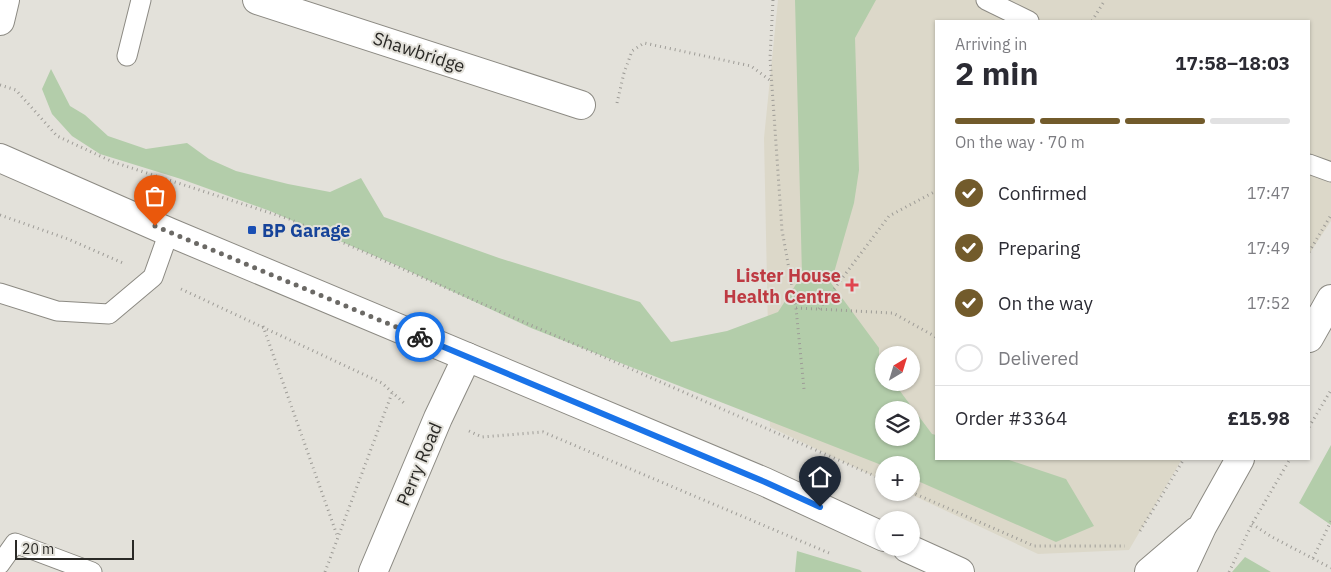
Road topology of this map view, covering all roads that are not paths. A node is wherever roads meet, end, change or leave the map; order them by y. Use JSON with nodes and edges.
{"nodes":[{"id":1,"x":5,"y":0,"type":"edge"},
{"id":2,"x":141,"y":0,"type":"edge"},
{"id":3,"x":257,"y":0,"type":"edge"},
{"id":4,"x":986,"y":0,"type":"edge"},
{"id":5,"x":1027,"y":20,"type":"edge"},
{"id":6,"x":0,"y":21,"type":"edge"},
{"id":7,"x":128,"y":56,"type":"dead end"},
{"id":8,"x":580,"y":104,"type":"road end"},
{"id":9,"x":0,"y":158,"type":"edge"},
{"id":10,"x":1310,"y":164,"type":"edge"},
{"id":11,"x":1331,"y":172,"type":"edge"},
{"id":12,"x":170,"y":232,"type":"junction"},
{"id":13,"x":0,"y":293,"type":"edge"},
{"id":14,"x":1331,"y":299,"type":"edge"},
{"id":15,"x":1310,"y":336,"type":"edge"},
{"id":16,"x":467,"y":357,"type":"junction"},
{"id":17,"x":1239,"y":460,"type":"edge"},
{"id":18,"x":1202,"y":527,"type":"junction"},
{"id":19,"x":875,"y":533,"type":"edge"},
{"id":20,"x":920,"y":554,"type":"edge"},
{"id":21,"x":0,"y":564,"type":"edge"},
{"id":22,"x":92,"y":572,"type":"edge"},
{"id":23,"x":373,"y":572,"type":"edge"},
{"id":24,"x":960,"y":572,"type":"edge"},
{"id":25,"x":1149,"y":572,"type":"edge"},
{"id":26,"x":1181,"y":572,"type":"edge"}],
"edges":[{"from":1,"to":6,"type":"main road"},
{"from":2,"to":7,"type":"lane"},
{"from":3,"to":8,"type":"main road","name":"Shawbridge"},
{"from":4,"to":5,"type":"lane"},
{"from":9,"to":12,"type":"main road"},
{"from":10,"to":11,"type":"lane"},
{"from":12,"to":13,"type":"lane"},
{"from":12,"to":16,"type":"main road"},
{"from":14,"to":15,"type":"main road"},
{"from":16,"to":19,"type":"main road"},
{"from":16,"to":23,"type":"main road","name":"Perry Road"},
{"from":17,"to":18,"type":"main road"},
{"from":18,"to":25,"type":"main road"},
{"from":18,"to":26,"type":"main road"},
{"from":20,"to":24,"type":"main road"},
{"from":21,"to":22,"type":"lane"}]}
